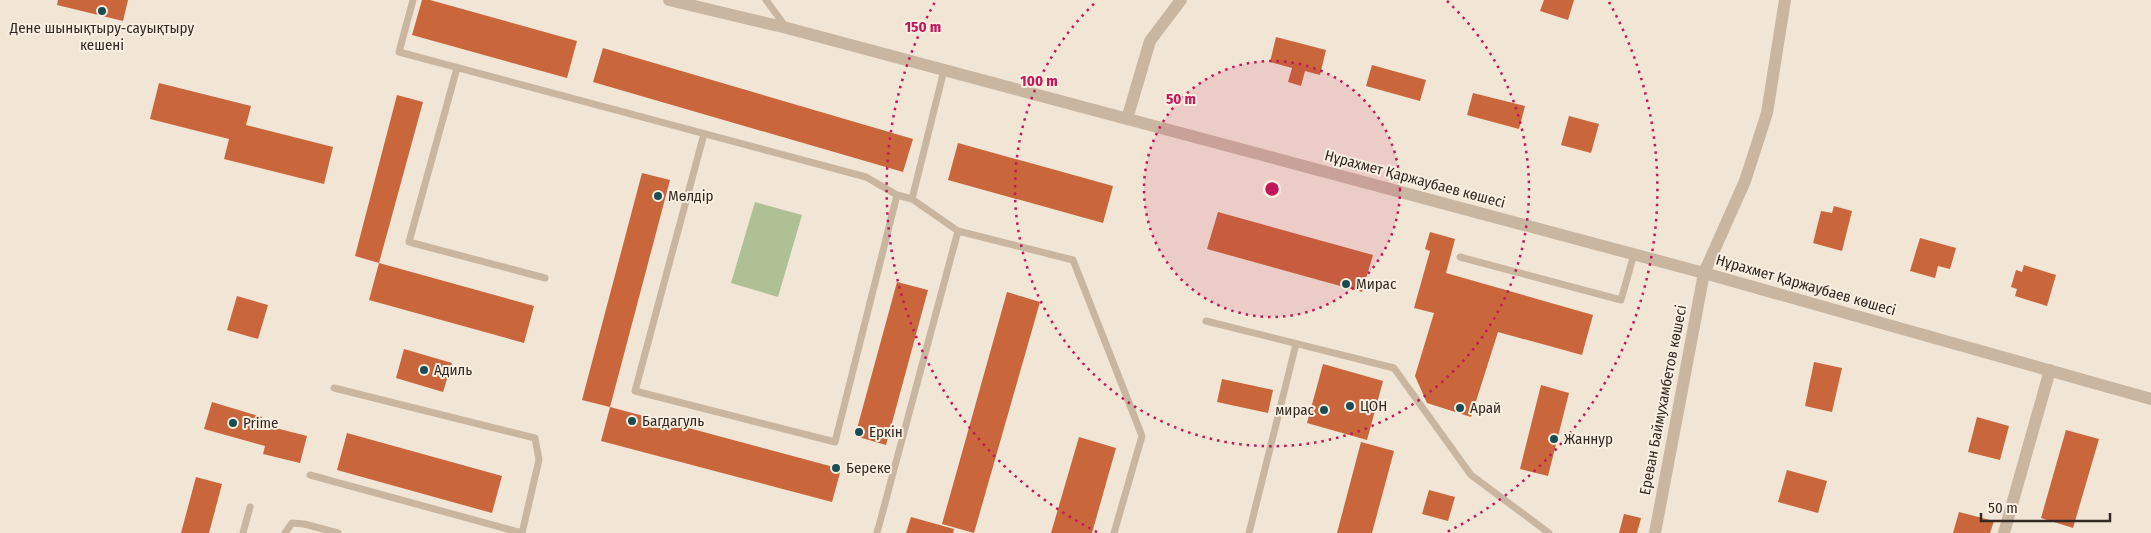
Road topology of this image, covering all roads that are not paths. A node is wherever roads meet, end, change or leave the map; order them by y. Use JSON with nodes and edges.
{"nodes":[{"id":1,"x":413,"y":0,"type":"edge"},
{"id":2,"x":669,"y":0,"type":"edge"},
{"id":3,"x":766,"y":0,"type":"edge"},
{"id":4,"x":1181,"y":0,"type":"edge"},
{"id":5,"x":1785,"y":0,"type":"edge"},
{"id":6,"x":787,"y":28,"type":"junction"},
{"id":7,"x":457,"y":68,"type":"junction"},
{"id":8,"x":944,"y":70,"type":"junction"},
{"id":9,"x":1127,"y":119,"type":"junction"},
{"id":10,"x":704,"y":134,"type":"junction"},
{"id":11,"x":897,"y":195,"type":"junction"},
{"id":12,"x":912,"y":199,"type":"junction"},
{"id":13,"x":958,"y":231,"type":"junction"},
{"id":14,"x":1634,"y":254,"type":"junction"},
{"id":15,"x":1460,"y":257,"type":"dead end"},
{"id":16,"x":1704,"y":273,"type":"junction"},
{"id":17,"x":545,"y":278,"type":"dead end"},
{"id":18,"x":1206,"y":321,"type":"dead end"},
{"id":19,"x":1296,"y":344,"type":"junction"},
{"id":20,"x":2050,"y":370,"type":"junction"},
{"id":21,"x":334,"y":388,"type":"dead end"},
{"id":22,"x":2151,"y":399,"type":"edge"},
{"id":23,"x":310,"y":475,"type":"dead end"},
{"id":24,"x":250,"y":507,"type":"dead end"},
{"id":25,"x":243,"y":533,"type":"edge"},
{"id":26,"x":285,"y":533,"type":"edge"},
{"id":27,"x":338,"y":533,"type":"edge"},
{"id":28,"x":877,"y":533,"type":"edge"},
{"id":29,"x":1114,"y":533,"type":"edge"},
{"id":30,"x":1249,"y":533,"type":"edge"},
{"id":31,"x":1549,"y":533,"type":"edge"},
{"id":32,"x":1655,"y":533,"type":"edge"},
{"id":33,"x":2004,"y":533,"type":"edge"}],
"edges":[{"from":1,"to":7,"type":"lane"},
{"from":2,"to":6,"type":"street","name":"Нұрахмет Қаржаубаев көшесі"},
{"from":3,"to":6,"type":"lane"},
{"from":4,"to":9,"type":"street"},
{"from":5,"to":16,"type":"street","name":"Ереван Баймухамбетов көшесі"},
{"from":6,"to":8,"type":"street","name":"Нұрахмет Қаржаубаев көшесі"},
{"from":7,"to":10,"type":"lane"},
{"from":7,"to":17,"type":"lane"},
{"from":8,"to":9,"type":"street","name":"Нұрахмет Қаржаубаев көшесі"},
{"from":8,"to":12,"type":"lane"},
{"from":9,"to":14,"type":"street","name":"Нұрахмет Қаржаубаев көшесі"},
{"from":10,"to":11,"type":"lane"},
{"from":10,"to":11,"type":"lane"},
{"from":11,"to":12,"type":"lane"},
{"from":12,"to":13,"type":"lane"},
{"from":13,"to":28,"type":"lane"},
{"from":13,"to":29,"type":"lane"},
{"from":14,"to":15,"type":"lane"},
{"from":14,"to":16,"type":"street","name":"Нұрахмет Қаржаубаев көшесі"},
{"from":16,"to":20,"type":"street","name":"Нұрахмет Қаржаубаев көшесі"},
{"from":16,"to":32,"type":"street","name":"Ереван Баймухамбетов көшесі"},
{"from":18,"to":19,"type":"lane"},
{"from":19,"to":30,"type":"lane"},
{"from":19,"to":31,"type":"lane"},
{"from":20,"to":22,"type":"street","name":"Нұрахмет Қаржаубаев көшесі"},
{"from":20,"to":33,"type":"street"},
{"from":21,"to":23,"type":"lane"},
{"from":24,"to":25,"type":"lane"},
{"from":26,"to":27,"type":"lane"}]}
